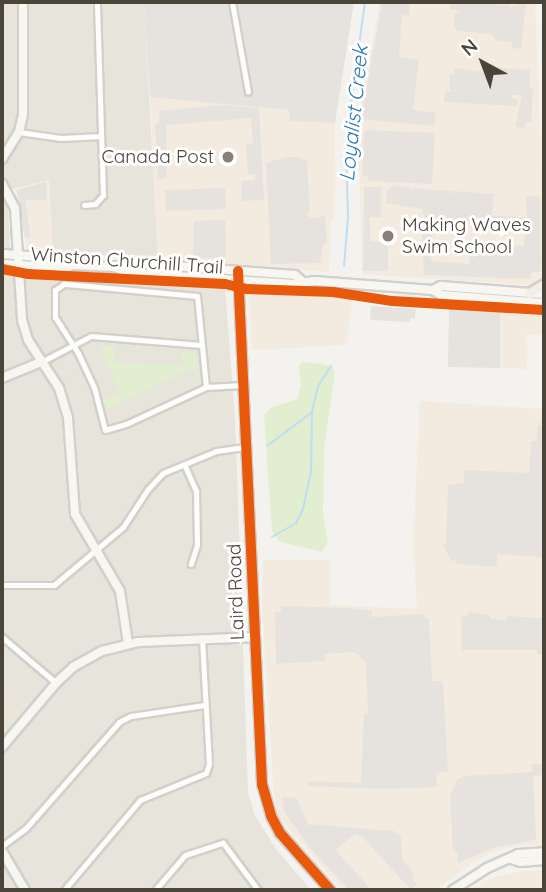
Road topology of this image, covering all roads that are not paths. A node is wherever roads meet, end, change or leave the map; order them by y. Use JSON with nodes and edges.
{"nodes":[{"id":1,"x":23,"y":2,"type":"edge"},
{"id":2,"x":97,"y":2,"type":"edge"},
{"id":3,"x":232,"y":2,"type":"edge"},
{"id":4,"x":248,"y":92,"type":"dead end"},
{"id":5,"x":19,"y":132,"type":"junction"},
{"id":6,"x":101,"y":135,"type":"junction"},
{"id":7,"x":2,"y":159,"type":"edge"},
{"id":8,"x":2,"y":184,"type":"edge"},
{"id":9,"x":84,"y":205,"type":"dead end"},
{"id":10,"x":2,"y":254,"type":"edge"},
{"id":11,"x":17,"y":260,"type":"junction"},
{"id":12,"x":2,"y":264,"type":"edge"},
{"id":13,"x":239,"y":275,"type":"junction"},
{"id":14,"x":544,"y":284,"type":"edge"},
{"id":15,"x":433,"y":290,"type":"junction"},
{"id":16,"x":529,"y":293,"type":"junction"},
{"id":17,"x":544,"y":294,"type":"edge"},
{"id":18,"x":544,"y":303,"type":"edge"},
{"id":19,"x":202,"y":345,"type":"junction"},
{"id":20,"x":72,"y":346,"type":"junction"},
{"id":21,"x":41,"y":362,"type":"junction"},
{"id":22,"x":2,"y":378,"type":"edge"},
{"id":23,"x":243,"y":385,"type":"junction"},
{"id":24,"x":206,"y":387,"type":"junction"},
{"id":25,"x":245,"y":447,"type":"junction"},
{"id":26,"x":184,"y":464,"type":"junction"},
{"id":27,"x":96,"y":551,"type":"junction"},
{"id":28,"x":191,"y":564,"type":"dead end"},
{"id":29,"x":2,"y":585,"type":"edge"},
{"id":30,"x":2,"y":637,"type":"edge"},
{"id":31,"x":255,"y":637,"type":"junction"},
{"id":32,"x":202,"y":640,"type":"junction"},
{"id":33,"x":128,"y":643,"type":"junction"},
{"id":34,"x":56,"y":682,"type":"junction"},
{"id":35,"x":204,"y":705,"type":"junction"},
{"id":36,"x":2,"y":747,"type":"edge"},
{"id":37,"x":2,"y":849,"type":"edge"},
{"id":38,"x":544,"y":852,"type":"edge"},
{"id":39,"x":511,"y":859,"type":"junction"},
{"id":40,"x":544,"y":860,"type":"edge"},
{"id":41,"x":25,"y":890,"type":"edge"},
{"id":42,"x":64,"y":890,"type":"edge"},
{"id":43,"x":155,"y":890,"type":"edge"},
{"id":44,"x":258,"y":890,"type":"edge"},
{"id":45,"x":330,"y":890,"type":"edge"},
{"id":46,"x":453,"y":890,"type":"edge"}],
"edges":[{"from":1,"to":5,"type":"street"},
{"from":2,"to":6,"type":"street"},
{"from":3,"to":4,"type":"street"},
{"from":5,"to":6,"type":"street"},
{"from":5,"to":7,"type":"street"},
{"from":6,"to":9,"type":"street"},
{"from":8,"to":11,"type":"street"},
{"from":10,"to":11,"type":"street"},
{"from":11,"to":12,"type":"street"},
{"from":11,"to":13,"type":"street"},
{"from":11,"to":21,"type":"street"},
{"from":13,"to":15,"type":"street"},
{"from":13,"to":23,"type":"street","name":"Laird Road"},
{"from":14,"to":16,"type":"main road"},
{"from":15,"to":16,"type":"street"},
{"from":15,"to":18,"type":"street"},
{"from":16,"to":17,"type":"street"},
{"from":19,"to":20,"type":"street"},
{"from":19,"to":20,"type":"street"},
{"from":19,"to":24,"type":"street"},
{"from":20,"to":21,"type":"street"},
{"from":20,"to":24,"type":"street"},
{"from":21,"to":22,"type":"street"},
{"from":21,"to":27,"type":"street"},
{"from":23,"to":24,"type":"street"},
{"from":23,"to":25,"type":"street","name":"Laird Road"},
{"from":25,"to":26,"type":"street"},
{"from":25,"to":31,"type":"street","name":"Laird Road"},
{"from":26,"to":27,"type":"street"},
{"from":26,"to":28,"type":"street"},
{"from":27,"to":29,"type":"street"},
{"from":27,"to":33,"type":"street"},
{"from":30,"to":34,"type":"street"},
{"from":31,"to":32,"type":"street"},
{"from":31,"to":45,"type":"street","name":"Laird Road"},
{"from":32,"to":33,"type":"street"},
{"from":32,"to":35,"type":"street"},
{"from":33,"to":34,"type":"street"},
{"from":34,"to":36,"type":"street"},
{"from":35,"to":37,"type":"street"},
{"from":35,"to":42,"type":"street"},
{"from":37,"to":41,"type":"street"},
{"from":38,"to":39,"type":"street"},
{"from":39,"to":40,"type":"street"},
{"from":39,"to":46,"type":"street"},
{"from":43,"to":44,"type":"street"}]}
